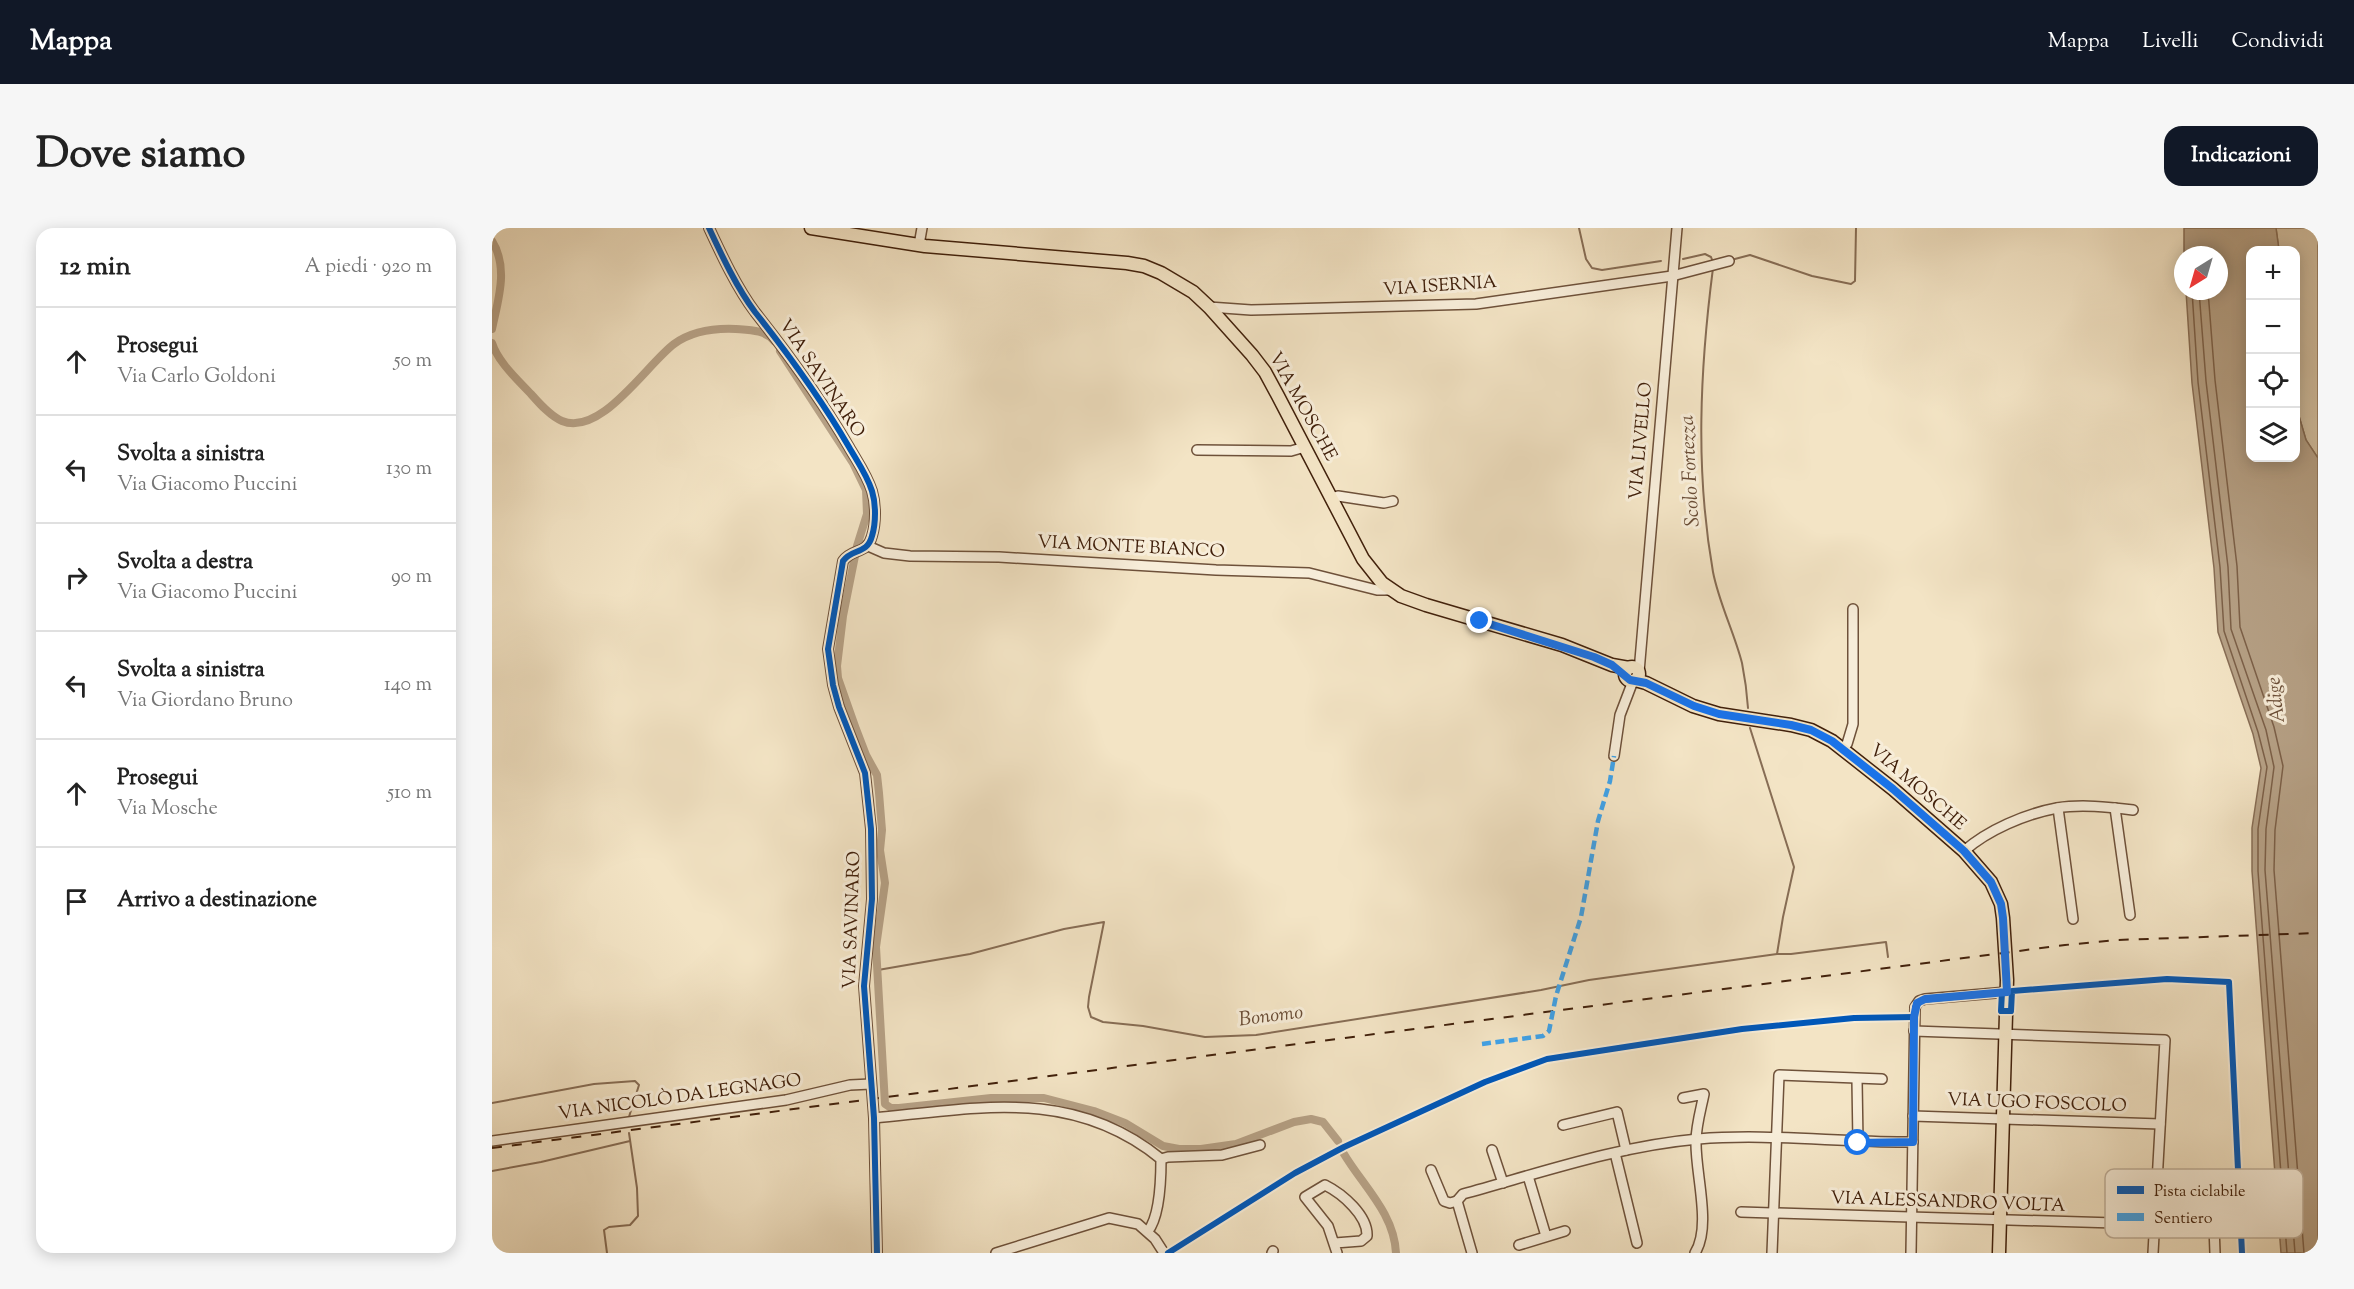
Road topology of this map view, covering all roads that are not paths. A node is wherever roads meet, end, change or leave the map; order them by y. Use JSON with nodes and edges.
{"nodes":[{"id":1,"x":710,"y":228,"type":"edge"},
{"id":2,"x":811,"y":228,"type":"edge"},
{"id":3,"x":922,"y":228,"type":"edge"},
{"id":4,"x":1677,"y":228,"type":"edge"},
{"id":5,"x":857,"y":231,"type":"edge"},
{"id":6,"x":919,"y":245,"type":"junction"},
{"id":7,"x":1729,"y":261,"type":"dead end"},
{"id":8,"x":1672,"y":276,"type":"junction"},
{"id":9,"x":1209,"y":307,"type":"junction"},
{"id":10,"x":1305,"y":447,"type":"junction"},
{"id":11,"x":1197,"y":450,"type":"dead end"},
{"id":12,"x":1332,"y":498,"type":"junction"},
{"id":13,"x":1393,"y":501,"type":"dead end"},
{"id":14,"x":860,"y":550,"type":"junction"},
{"id":15,"x":1392,"y":590,"type":"junction"},
{"id":16,"x":1853,"y":609,"type":"dead end"},
{"id":17,"x":1633,"y":677,"type":"junction"},
{"id":18,"x":1847,"y":744,"type":"dead end"},
{"id":19,"x":1614,"y":756,"type":"dead end"},
{"id":20,"x":2058,"y":808,"type":"junction"},
{"id":21,"x":2115,"y":808,"type":"junction"},
{"id":22,"x":2133,"y":810,"type":"dead end"},
{"id":23,"x":1964,"y":851,"type":"junction"},
{"id":24,"x":2130,"y":915,"type":"dead end"},
{"id":25,"x":2073,"y":918,"type":"dead end"},
{"id":26,"x":2007,"y":992,"type":"junction"},
{"id":27,"x":1914,"y":1031,"type":"junction"},
{"id":28,"x":2005,"y":1034,"type":"junction"},
{"id":29,"x":1882,"y":1079,"type":"dead end"},
{"id":30,"x":1857,"y":1080,"type":"junction"},
{"id":31,"x":871,"y":1084,"type":"junction"},
{"id":32,"x":1683,"y":1098,"type":"dead end"},
{"id":33,"x":1913,"y":1116,"type":"junction"},
{"id":34,"x":873,"y":1118,"type":"junction"},
{"id":35,"x":2003,"y":1120,"type":"junction"},
{"id":36,"x":2160,"y":1124,"type":"junction"},
{"id":37,"x":1563,"y":1125,"type":"dead end"},
{"id":38,"x":1776,"y":1137,"type":"junction"},
{"id":39,"x":1695,"y":1139,"type":"junction"},
{"id":40,"x":492,"y":1141,"type":"edge"},
{"id":41,"x":1913,"y":1142,"type":"junction"},
{"id":42,"x":1858,"y":1143,"type":"junction"},
{"id":43,"x":1260,"y":1145,"type":"dead end"},
{"id":44,"x":1491,"y":1150,"type":"dead end"},
{"id":45,"x":1626,"y":1150,"type":"junction"},
{"id":46,"x":1615,"y":1153,"type":"junction"},
{"id":47,"x":1161,"y":1160,"type":"junction"},
{"id":48,"x":2157,"y":1169,"type":"edge"},
{"id":49,"x":1431,"y":1170,"type":"dead end"},
{"id":50,"x":1528,"y":1176,"type":"junction"},
{"id":51,"x":1503,"y":1183,"type":"junction"},
{"id":52,"x":1457,"y":1201,"type":"junction"},
{"id":53,"x":1741,"y":1212,"type":"dead end"},
{"id":54,"x":1773,"y":1214,"type":"junction"},
{"id":55,"x":1912,"y":1219,"type":"junction"},
{"id":56,"x":2000,"y":1221,"type":"junction"},
{"id":57,"x":2105,"y":1224,"type":"edge"},
{"id":58,"x":1565,"y":1231,"type":"dead end"},
{"id":59,"x":1148,"y":1232,"type":"junction"},
{"id":60,"x":1546,"y":1236,"type":"junction"},
{"id":61,"x":2153,"y":1238,"type":"edge"},
{"id":62,"x":2214,"y":1238,"type":"edge"},
{"id":63,"x":1637,"y":1244,"type":"dead end"},
{"id":64,"x":1519,"y":1245,"type":"dead end"},
{"id":65,"x":1336,"y":1248,"type":"edge"},
{"id":66,"x":878,"y":1253,"type":"edge"},
{"id":67,"x":996,"y":1253,"type":"edge"},
{"id":68,"x":1164,"y":1253,"type":"edge"},
{"id":69,"x":1472,"y":1253,"type":"edge"},
{"id":70,"x":1695,"y":1253,"type":"edge"},
{"id":71,"x":1772,"y":1253,"type":"edge"},
{"id":72,"x":1911,"y":1253,"type":"edge"},
{"id":73,"x":1999,"y":1253,"type":"edge"},
{"id":74,"x":2152,"y":1253,"type":"edge"},
{"id":75,"x":2215,"y":1253,"type":"edge"}],
"edges":[{"from":1,"to":14,"type":"street","name":"VIA SAVINARO"},
{"from":2,"to":5,"type":"main road","name":"VIA MOSCHE"},
{"from":3,"to":6,"type":"street"},
{"from":4,"to":8,"type":"street","name":"VIA LIVELLO"},
{"from":5,"to":6,"type":"main road","name":"VIA MOSCHE"},
{"from":6,"to":9,"type":"main road","name":"VIA MOSCHE"},
{"from":7,"to":8,"type":"street","name":"VIA ISERNIA"},
{"from":8,"to":9,"type":"street","name":"VIA ISERNIA"},
{"from":8,"to":17,"type":"street","name":"VIA LIVELLO"},
{"from":9,"to":10,"type":"main road","name":"VIA MOSCHE"},
{"from":10,"to":11,"type":"street"},
{"from":10,"to":12,"type":"main road","name":"VIA MOSCHE"},
{"from":12,"to":13,"type":"street"},
{"from":12,"to":15,"type":"main road","name":"VIA MOSCHE"},
{"from":14,"to":15,"type":"street","name":"VIA MONTE BIANCO"},
{"from":14,"to":31,"type":"street","name":"VIA SAVINARO"},
{"from":15,"to":17,"type":"main road","name":"VIA MOSCHE"},
{"from":16,"to":18,"type":"street"},
{"from":17,"to":19,"type":"street","name":"VIA LIVELLO"},
{"from":17,"to":23,"type":"main road","name":"VIA MOSCHE"},
{"from":20,"to":21,"type":"street"},
{"from":20,"to":23,"type":"street"},
{"from":20,"to":25,"type":"street"},
{"from":21,"to":22,"type":"street"},
{"from":21,"to":24,"type":"street"},
{"from":23,"to":26,"type":"main road","name":"VIA MOSCHE"},
{"from":26,"to":27,"type":"street"},
{"from":26,"to":28,"type":"main road","name":"VIA MOSCHE"},
{"from":27,"to":28,"type":"street"},
{"from":27,"to":33,"type":"street"},
{"from":28,"to":35,"type":"main road","name":"VIA MOSCHE"},
{"from":28,"to":36,"type":"street"},
{"from":29,"to":30,"type":"street"},
{"from":30,"to":38,"type":"street"},
{"from":30,"to":42,"type":"street"},
{"from":31,"to":34,"type":"street","name":"VIA SAVINARO"},
{"from":31,"to":40,"type":"street","name":"VIA NICOLÒ DA LEGNAGO"},
{"from":32,"to":39,"type":"street"},
{"from":33,"to":35,"type":"street","name":"VIA UGO FOSCOLO"},
{"from":33,"to":41,"type":"street"},
{"from":34,"to":47,"type":"street"},
{"from":34,"to":66,"type":"street","name":"VIA SAVINARO"},
{"from":35,"to":36,"type":"street","name":"VIA UGO FOSCOLO"},
{"from":35,"to":56,"type":"main road","name":"VIA MOSCHE"},
{"from":36,"to":48,"type":"street"},
{"from":37,"to":45,"type":"street"},
{"from":38,"to":39,"type":"street"},
{"from":38,"to":42,"type":"street"},
{"from":38,"to":54,"type":"street"},
{"from":39,"to":45,"type":"street"},
{"from":39,"to":70,"type":"street"},
{"from":41,"to":42,"type":"street"},
{"from":41,"to":55,"type":"street"},
{"from":43,"to":47,"type":"street"},
{"from":44,"to":51,"type":"street"},
{"from":45,"to":46,"type":"street"},
{"from":46,"to":50,"type":"street"},
{"from":46,"to":63,"type":"street"},
{"from":47,"to":59,"type":"street"},
{"from":49,"to":52,"type":"street"},
{"from":50,"to":51,"type":"street"},
{"from":50,"to":60,"type":"street"},
{"from":51,"to":52,"type":"street"},
{"from":52,"to":69,"type":"street"},
{"from":53,"to":54,"type":"street","name":"VIA ALESSANDRO VOLTA"},
{"from":54,"to":55,"type":"street","name":"VIA ALESSANDRO VOLTA"},
{"from":54,"to":71,"type":"street"},
{"from":55,"to":56,"type":"street","name":"VIA ALESSANDRO VOLTA"},
{"from":55,"to":72,"type":"street"},
{"from":56,"to":57,"type":"street","name":"VIA ALESSANDRO VOLTA"},
{"from":56,"to":73,"type":"main road","name":"VIA MOSCHE"},
{"from":58,"to":60,"type":"street"},
{"from":59,"to":67,"type":"street"},
{"from":59,"to":68,"type":"street"},
{"from":60,"to":64,"type":"street"},
{"from":61,"to":74,"type":"street"},
{"from":62,"to":75,"type":"street","name":"VIA ALESSANDRO VOLTA"},
{"from":65,"to":65,"type":"street"}]}
